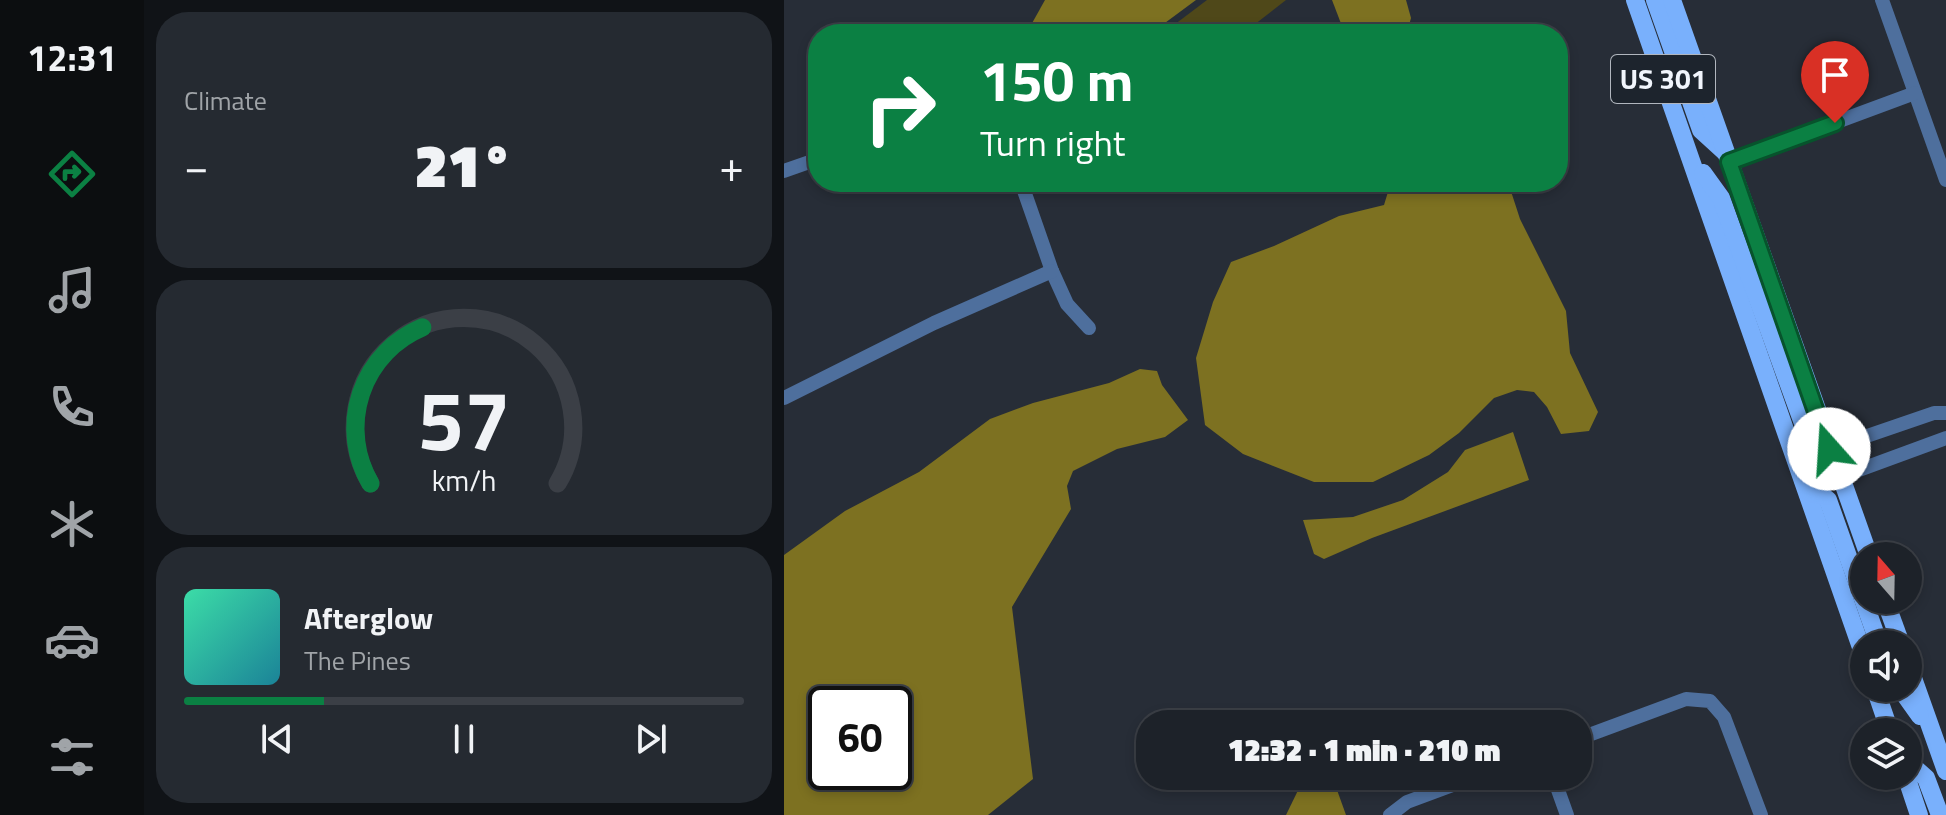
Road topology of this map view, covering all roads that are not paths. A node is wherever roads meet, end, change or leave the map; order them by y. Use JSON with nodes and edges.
{"nodes":[{"id":1,"x":1635,"y":0,"type":"edge"},
{"id":2,"x":1655,"y":0,"type":"edge"},
{"id":3,"x":1672,"y":0,"type":"edge"},
{"id":4,"x":1882,"y":0,"type":"edge"},
{"id":5,"x":1915,"y":93,"type":"junction"},
{"id":6,"x":1727,"y":157,"type":"junction"},
{"id":7,"x":1692,"y":158,"type":"junction"},
{"id":8,"x":808,"y":163,"type":"edge"},
{"id":9,"x":784,"y":171,"type":"edge"},
{"id":10,"x":1946,"y":180,"type":"edge"},
{"id":11,"x":1024,"y":192,"type":"edge"},
{"id":12,"x":1052,"y":271,"type":"junction"},
{"id":13,"x":1089,"y":328,"type":"dead end"},
{"id":14,"x":784,"y":398,"type":"edge"},
{"id":15,"x":1946,"y":413,"type":"edge"},
{"id":16,"x":1946,"y":438,"type":"edge"},
{"id":17,"x":1829,"y":449,"type":"junction"},
{"id":18,"x":1840,"y":477,"type":"junction"},
{"id":19,"x":1803,"y":480,"type":"junction"},
{"id":20,"x":1864,"y":542,"type":"edge"},
{"id":21,"x":1855,"y":630,"type":"edge"},
{"id":22,"x":1874,"y":630,"type":"edge"},
{"id":23,"x":1910,"y":702,"type":"edge"},
{"id":24,"x":1921,"y":702,"type":"edge"},
{"id":25,"x":1592,"y":734,"type":"edge"},
{"id":26,"x":1933,"y":735,"type":"junction"},
{"id":27,"x":1946,"y":771,"type":"edge"},
{"id":28,"x":1922,"y":774,"type":"edge"},
{"id":29,"x":1439,"y":790,"type":"edge"},
{"id":30,"x":1558,"y":790,"type":"edge"},
{"id":31,"x":1911,"y":790,"type":"edge"},
{"id":32,"x":1390,"y":815,"type":"edge"},
{"id":33,"x":1567,"y":815,"type":"edge"},
{"id":34,"x":1761,"y":815,"type":"edge"},
{"id":35,"x":1919,"y":815,"type":"edge"},
{"id":36,"x":1940,"y":815,"type":"edge"}],
"edges":[{"from":1,"to":7,"type":"main road","number":"US 301"},
{"from":2,"to":6,"type":"main road"},
{"from":3,"to":6,"type":"main road","number":"US 301"},
{"from":4,"to":5,"type":"street"},
{"from":5,"to":6,"type":"street"},
{"from":5,"to":10,"type":"street"},
{"from":6,"to":17,"type":"main road","number":"US 301"},
{"from":7,"to":18,"type":"main road"},
{"from":7,"to":19,"type":"main road","number":"US 301"},
{"from":8,"to":9,"type":"street"},
{"from":11,"to":12,"type":"street"},
{"from":12,"to":13,"type":"street"},
{"from":12,"to":14,"type":"street"},
{"from":15,"to":17,"type":"street"},
{"from":16,"to":18,"type":"street"},
{"from":17,"to":18,"type":"main road","number":"US 301"},
{"from":18,"to":20,"type":"main road","number":"US 301"},
{"from":19,"to":21,"type":"main road","number":"US 301"},
{"from":19,"to":22,"type":"main road"},
{"from":23,"to":26,"type":"main road"},
{"from":24,"to":26,"type":"main road"},
{"from":25,"to":34,"type":"street"},
{"from":26,"to":27,"type":"main road"},
{"from":28,"to":36,"type":"main road"},
{"from":29,"to":32,"type":"street"},
{"from":30,"to":33,"type":"street"},
{"from":31,"to":35,"type":"main road"}]}
